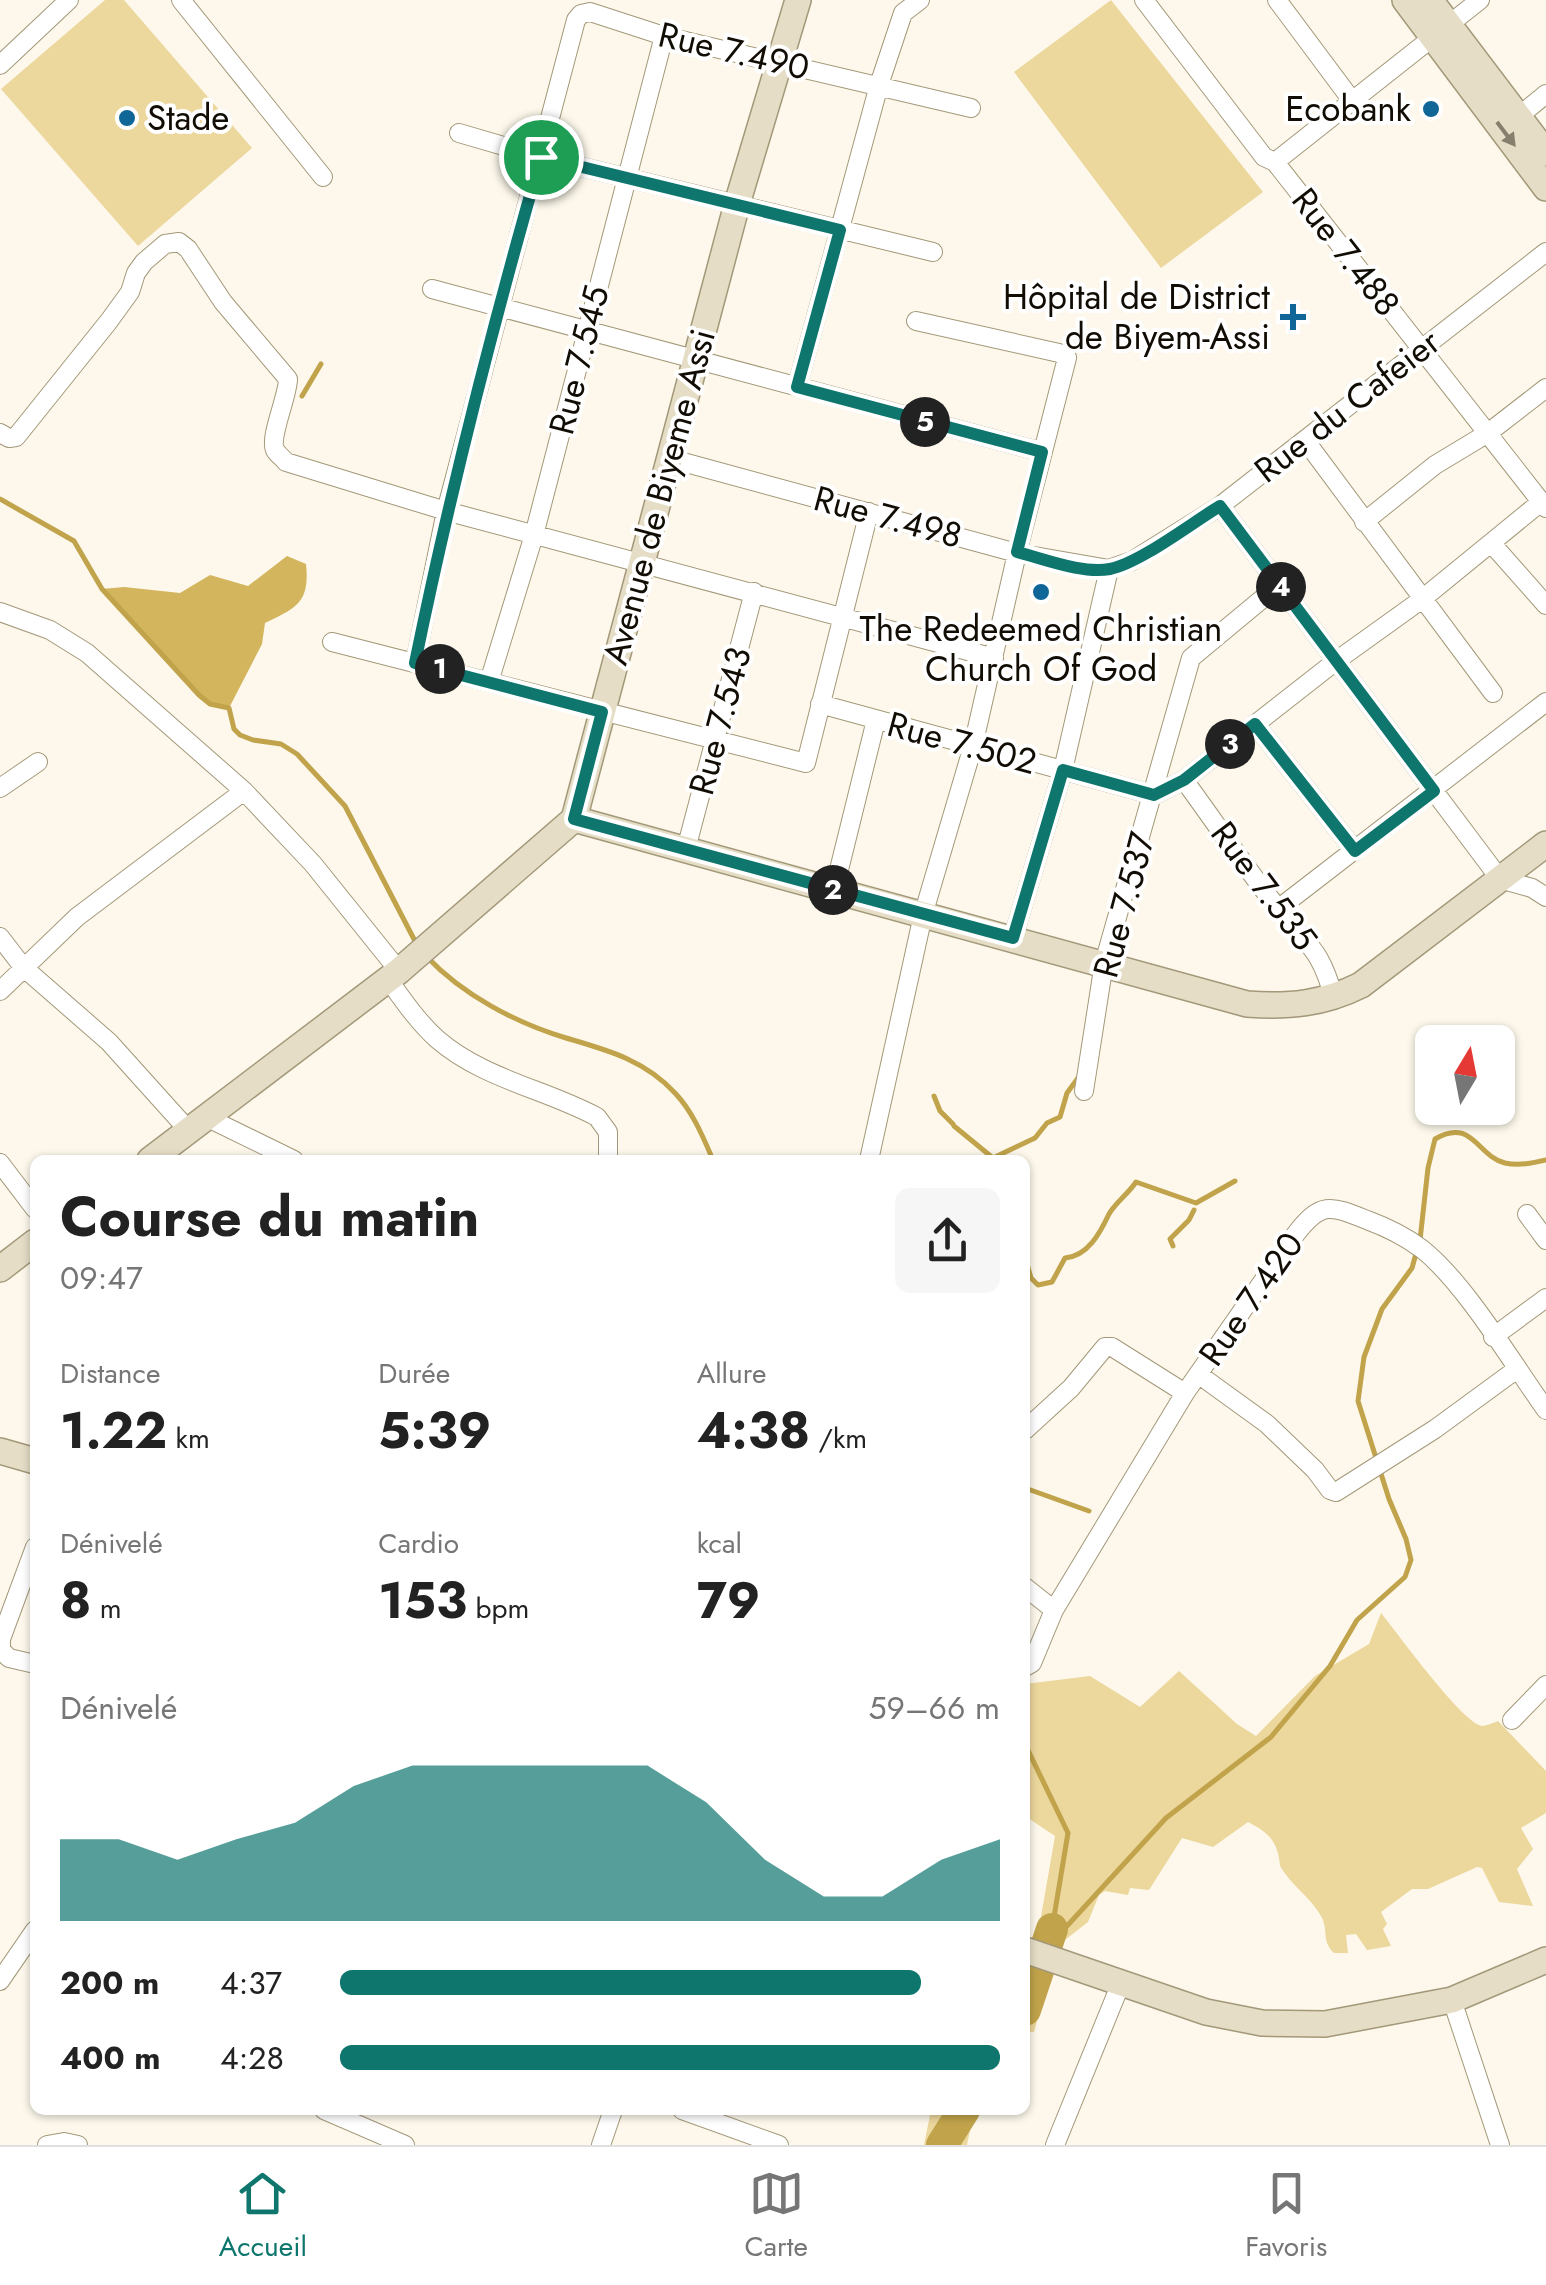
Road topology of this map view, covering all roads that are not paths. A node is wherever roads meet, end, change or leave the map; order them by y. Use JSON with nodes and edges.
{"nodes":[{"id":1,"x":68,"y":0,"type":"edge"},
{"id":2,"x":181,"y":0,"type":"edge"},
{"id":3,"x":798,"y":0,"type":"edge"},
{"id":4,"x":920,"y":0,"type":"edge"},
{"id":5,"x":1144,"y":0,"type":"edge"},
{"id":6,"x":1277,"y":0,"type":"edge"},
{"id":7,"x":1405,"y":0,"type":"edge"},
{"id":8,"x":1430,"y":0,"type":"edge"},
{"id":9,"x":1480,"y":0,"type":"edge"},
{"id":10,"x":1441,"y":30,"type":"junction"},
{"id":11,"x":664,"y":36,"type":"junction"},
{"id":12,"x":2,"y":57,"type":"edge"},
{"id":13,"x":778,"y":61,"type":"junction"},
{"id":14,"x":879,"y":85,"type":"junction"},
{"id":15,"x":1546,"y":94,"type":"edge"},
{"id":16,"x":1353,"y":102,"type":"junction"},
{"id":17,"x":971,"y":108,"type":"dead end"},
{"id":18,"x":1518,"y":116,"type":"junction"},
{"id":19,"x":459,"y":133,"type":"dead end"},
{"id":20,"x":1546,"y":153,"type":"edge"},
{"id":21,"x":541,"y":157,"type":"junction"},
{"id":22,"x":1275,"y":162,"type":"junction"},
{"id":23,"x":323,"y":177,"type":"dead end"},
{"id":24,"x":626,"y":177,"type":"junction"},
{"id":25,"x":1546,"y":188,"type":"edge"},
{"id":26,"x":737,"y":204,"type":"junction"},
{"id":27,"x":840,"y":230,"type":"junction"},
{"id":28,"x":932,"y":252,"type":"dead end"},
{"id":29,"x":1546,"y":252,"type":"edge"},
{"id":30,"x":432,"y":289,"type":"dead end"},
{"id":31,"x":498,"y":308,"type":"junction"},
{"id":32,"x":916,"y":321,"type":"dead end"},
{"id":33,"x":586,"y":332,"type":"junction"},
{"id":34,"x":1421,"y":347,"type":"junction"},
{"id":35,"x":694,"y":360,"type":"junction"},
{"id":36,"x":797,"y":387,"type":"junction"},
{"id":37,"x":1546,"y":388,"type":"edge"},
{"id":38,"x":0,"y":432,"type":"edge"},
{"id":39,"x":1488,"y":433,"type":"junction"},
{"id":40,"x":1305,"y":440,"type":"junction"},
{"id":41,"x":1042,"y":452,"type":"junction"},
{"id":42,"x":668,"y":458,"type":"junction"},
{"id":43,"x":1544,"y":505,"type":"edge"},
{"id":44,"x":1220,"y":506,"type":"junction"},
{"id":45,"x":446,"y":512,"type":"junction"},
{"id":46,"x":869,"y":512,"type":"junction"},
{"id":47,"x":1364,"y":522,"type":"junction"},
{"id":48,"x":534,"y":535,"type":"junction"},
{"id":49,"x":1492,"y":544,"type":"junction"},
{"id":50,"x":1017,"y":552,"type":"junction"},
{"id":51,"x":641,"y":562,"type":"junction"},
{"id":52,"x":1109,"y":569,"type":"junction"},
{"id":53,"x":1546,"y":573,"type":"edge"},
{"id":54,"x":1279,"y":584,"type":"junction"},
{"id":55,"x":1531,"y":586,"type":"junction"},
{"id":56,"x":754,"y":592,"type":"junction"},
{"id":57,"x":1421,"y":600,"type":"junction"},
{"id":58,"x":1546,"y":605,"type":"edge"},
{"id":59,"x":0,"y":612,"type":"edge"},
{"id":60,"x":843,"y":616,"type":"junction"},
{"id":61,"x":332,"y":642,"type":"dead end"},
{"id":62,"x":994,"y":658,"type":"junction"},
{"id":63,"x":1336,"y":661,"type":"junction"},
{"id":64,"x":415,"y":663,"type":"junction"},
{"id":65,"x":489,"y":682,"type":"junction"},
{"id":66,"x":1493,"y":693,"type":"dead end"},
{"id":67,"x":1546,"y":702,"type":"edge"},
{"id":68,"x":820,"y":704,"type":"junction"},
{"id":69,"x":602,"y":712,"type":"junction"},
{"id":70,"x":876,"y":720,"type":"junction"},
{"id":71,"x":1255,"y":724,"type":"junction"},
{"id":72,"x":715,"y":740,"type":"junction"},
{"id":73,"x":973,"y":746,"type":"junction"},
{"id":74,"x":38,"y":762,"type":"dead end"},
{"id":75,"x":1063,"y":770,"type":"junction"},
{"id":76,"x":1184,"y":780,"type":"junction"},
{"id":77,"x":0,"y":788,"type":"edge"},
{"id":78,"x":244,"y":791,"type":"junction"},
{"id":79,"x":1434,"y":791,"type":"junction"},
{"id":80,"x":1154,"y":795,"type":"junction"},
{"id":81,"x":574,"y":819,"type":"junction"},
{"id":82,"x":1546,"y":844,"type":"edge"},
{"id":83,"x":686,"y":849,"type":"junction"},
{"id":84,"x":1355,"y":851,"type":"junction"},
{"id":85,"x":1500,"y":879,"type":"junction"},
{"id":86,"x":834,"y":890,"type":"junction"},
{"id":87,"x":1546,"y":897,"type":"edge"},
{"id":88,"x":1278,"y":909,"type":"junction"},
{"id":89,"x":923,"y":915,"type":"junction"},
{"id":90,"x":0,"y":937,"type":"edge"},
{"id":91,"x":1013,"y":938,"type":"junction"},
{"id":92,"x":1104,"y":963,"type":"junction"},
{"id":93,"x":23,"y":967,"type":"junction"},
{"id":94,"x":394,"y":975,"type":"junction"},
{"id":95,"x":0,"y":991,"type":"edge"},
{"id":96,"x":1334,"y":998,"type":"junction"},
{"id":97,"x":1084,"y":1091,"type":"dead end"},
{"id":98,"x":199,"y":1125,"type":"junction"},
{"id":99,"x":157,"y":1155,"type":"edge"},
{"id":100,"x":280,"y":1155,"type":"edge"},
{"id":101,"x":608,"y":1155,"type":"edge"},
{"id":102,"x":869,"y":1155,"type":"edge"},
{"id":103,"x":0,"y":1164,"type":"edge"},
{"id":104,"x":30,"y":1203,"type":"edge"},
{"id":105,"x":1527,"y":1214,"type":"dead end"},
{"id":106,"x":1546,"y":1240,"type":"edge"},
{"id":107,"x":30,"y":1246,"type":"edge"},
{"id":108,"x":0,"y":1269,"type":"edge"},
{"id":109,"x":1546,"y":1298,"type":"edge"},
{"id":110,"x":1494,"y":1337,"type":"junction"},
{"id":111,"x":1517,"y":1370,"type":"junction"},
{"id":112,"x":1198,"y":1374,"type":"junction"},
{"id":113,"x":1185,"y":1393,"type":"junction"},
{"id":114,"x":1546,"y":1410,"type":"edge"},
{"id":115,"x":1030,"y":1425,"type":"edge"},
{"id":116,"x":0,"y":1451,"type":"edge"},
{"id":117,"x":30,"y":1459,"type":"edge"},
{"id":118,"x":30,"y":1561,"type":"edge"},
{"id":119,"x":1030,"y":1591,"type":"edge"},
{"id":120,"x":1054,"y":1610,"type":"junction"},
{"id":121,"x":30,"y":1663,"type":"edge"},
{"id":122,"x":1030,"y":1663,"type":"edge"},
{"id":123,"x":1546,"y":1685,"type":"edge"},
{"id":124,"x":1512,"y":1720,"type":"dead end"},
{"id":125,"x":30,"y":1937,"type":"edge"},
{"id":126,"x":1030,"y":1952,"type":"edge"},
{"id":127,"x":1546,"y":1960,"type":"edge"},
{"id":128,"x":0,"y":1981,"type":"edge"},
{"id":129,"x":1121,"y":1983,"type":"junction"},
{"id":130,"x":1452,"y":2000,"type":"junction"},
{"id":131,"x":336,"y":2115,"type":"edge"},
{"id":132,"x":611,"y":2115,"type":"edge"},
{"id":133,"x":696,"y":2115,"type":"edge"},
{"id":134,"x":47,"y":2145,"type":"edge"},
{"id":135,"x":78,"y":2145,"type":"edge"},
{"id":136,"x":406,"y":2145,"type":"edge"},
{"id":137,"x":601,"y":2145,"type":"edge"},
{"id":138,"x":779,"y":2145,"type":"edge"},
{"id":139,"x":1055,"y":2145,"type":"edge"},
{"id":140,"x":1500,"y":2145,"type":"edge"}],
"edges":[{"from":1,"to":12,"type":"street"},
{"from":2,"to":23,"type":"street"},
{"from":3,"to":13,"type":"main road","name":"Avenue de Biyeme Assi"},
{"from":4,"to":14,"type":"street"},
{"from":5,"to":22,"type":"street","name":"Rue 7.488"},
{"from":6,"to":16,"type":"street"},
{"from":7,"to":10,"type":"main road"},
{"from":8,"to":10,"type":"main road"},
{"from":9,"to":10,"type":"street"},
{"from":10,"to":16,"type":"street"},
{"from":10,"to":18,"type":"main road"},
{"from":10,"to":25,"type":"main road","one_way":true},
{"from":11,"to":13,"type":"street","name":"Rue 7.490"},
{"from":11,"to":21,"type":"street","name":"Rue 7.490"},
{"from":11,"to":24,"type":"street","name":"Rue 7.545"},
{"from":13,"to":14,"type":"street","name":"Rue 7.490"},
{"from":13,"to":26,"type":"main road","name":"Avenue de Biyeme Assi"},
{"from":14,"to":17,"type":"street","name":"Rue 7.490"},
{"from":14,"to":27,"type":"street"},
{"from":15,"to":18,"type":"street"},
{"from":16,"to":22,"type":"street"},
{"from":18,"to":20,"type":"main road"},
{"from":19,"to":21,"type":"street"},
{"from":21,"to":24,"type":"street"},
{"from":21,"to":31,"type":"street","name":"Rue 7.490"},
{"from":22,"to":34,"type":"street","name":"Rue 7.488"},
{"from":24,"to":26,"type":"street"},
{"from":24,"to":33,"type":"street","name":"Rue 7.545"},
{"from":26,"to":27,"type":"street"},
{"from":26,"to":35,"type":"main road","name":"Avenue de Biyeme Assi"},
{"from":27,"to":28,"type":"street"},
{"from":27,"to":36,"type":"street"},
{"from":29,"to":34,"type":"street","name":"Rue du Cafeier"},
{"from":30,"to":31,"type":"street"},
{"from":31,"to":33,"type":"street"},
{"from":31,"to":45,"type":"street","name":"Rue 7.490"},
{"from":32,"to":41,"type":"street"},
{"from":33,"to":35,"type":"street"},
{"from":33,"to":48,"type":"street","name":"Rue 7.545"},
{"from":34,"to":39,"type":"street","name":"Rue 7.488"},
{"from":34,"to":40,"type":"street","name":"Rue du Cafeier"},
{"from":35,"to":36,"type":"street"},
{"from":35,"to":42,"type":"main road","name":"Avenue de Biyeme Assi"},
{"from":36,"to":41,"type":"street"},
{"from":37,"to":39,"type":"street"},
{"from":38,"to":45,"type":"street"},
{"from":39,"to":43,"type":"street","name":"Rue 7.488"},
{"from":39,"to":47,"type":"street"},
{"from":40,"to":44,"type":"street","name":"Rue du Cafeier"},
{"from":40,"to":47,"type":"street"},
{"from":41,"to":50,"type":"street"},
{"from":42,"to":46,"type":"street","name":"Rue 7.498"},
{"from":42,"to":51,"type":"main road","name":"Avenue de Biyeme Assi"},
{"from":43,"to":49,"type":"street"},
{"from":44,"to":52,"type":"street","name":"Rue du Cafeier"},
{"from":44,"to":54,"type":"street"},
{"from":45,"to":48,"type":"street"},
{"from":45,"to":64,"type":"street","name":"Rue 7.490"},
{"from":46,"to":50,"type":"street","name":"Rue 7.498"},
{"from":46,"to":60,"type":"street"},
{"from":47,"to":57,"type":"street"},
{"from":48,"to":51,"type":"street"},
{"from":48,"to":65,"type":"street","name":"Rue 7.545"},
{"from":49,"to":55,"type":"street"},
{"from":49,"to":57,"type":"street"},
{"from":50,"to":52,"type":"street","name":"Rue 7.498"},
{"from":50,"to":62,"type":"street"},
{"from":51,"to":56,"type":"street"},
{"from":51,"to":69,"type":"main road","name":"Avenue de Biyeme Assi"},
{"from":52,"to":75,"type":"street"},
{"from":53,"to":55,"type":"street"},
{"from":54,"to":63,"type":"street"},
{"from":54,"to":80,"type":"street","name":"Rue 7.537"},
{"from":55,"to":58,"type":"street"},
{"from":56,"to":60,"type":"street"},
{"from":56,"to":72,"type":"street","name":"Rue 7.543"},
{"from":57,"to":63,"type":"street"},
{"from":57,"to":66,"type":"street"},
{"from":59,"to":78,"type":"street"},
{"from":60,"to":62,"type":"street"},
{"from":60,"to":68,"type":"street"},
{"from":61,"to":64,"type":"street"},
{"from":62,"to":73,"type":"street"},
{"from":63,"to":71,"type":"street"},
{"from":63,"to":79,"type":"street"},
{"from":64,"to":65,"type":"street"},
{"from":65,"to":69,"type":"street"},
{"from":67,"to":79,"type":"street"},
{"from":68,"to":70,"type":"street","name":"Rue 7.502"},
{"from":68,"to":72,"type":"street"},
{"from":69,"to":72,"type":"street"},
{"from":69,"to":81,"type":"main road","name":"Avenue de Biyeme Assi"},
{"from":70,"to":73,"type":"street","name":"Rue 7.502"},
{"from":70,"to":86,"type":"street"},
{"from":71,"to":76,"type":"street"},
{"from":71,"to":84,"type":"street"},
{"from":72,"to":83,"type":"street","name":"Rue 7.543"},
{"from":73,"to":75,"type":"street","name":"Rue 7.502"},
{"from":73,"to":89,"type":"street"},
{"from":74,"to":77,"type":"street"},
{"from":75,"to":80,"type":"street","name":"Rue 7.502"},
{"from":75,"to":91,"type":"street"},
{"from":76,"to":80,"type":"street"},
{"from":76,"to":88,"type":"street","name":"Rue 7.535"},
{"from":78,"to":93,"type":"street"},
{"from":78,"to":94,"type":"street"},
{"from":79,"to":84,"type":"street"},
{"from":79,"to":85,"type":"street"},
{"from":80,"to":92,"type":"street","name":"Rue 7.537"},
{"from":81,"to":83,"type":"main road"},
{"from":81,"to":94,"type":"main road"},
{"from":82,"to":85,"type":"main road"},
{"from":83,"to":86,"type":"main road"},
{"from":84,"to":88,"type":"street"},
{"from":85,"to":87,"type":"street"},
{"from":85,"to":96,"type":"main road"},
{"from":86,"to":89,"type":"main road"},
{"from":88,"to":96,"type":"street","name":"Rue 7.535"},
{"from":89,"to":91,"type":"main road"},
{"from":89,"to":102,"type":"street"},
{"from":90,"to":93,"type":"street"},
{"from":91,"to":92,"type":"main road"},
{"from":92,"to":96,"type":"main road"},
{"from":92,"to":97,"type":"street","name":"Rue 7.537"},
{"from":93,"to":95,"type":"street"},
{"from":93,"to":98,"type":"street"},
{"from":94,"to":98,"type":"main road"},
{"from":94,"to":101,"type":"street"},
{"from":98,"to":99,"type":"main road"},
{"from":98,"to":100,"type":"street"},
{"from":103,"to":104,"type":"street"},
{"from":105,"to":106,"type":"street"},
{"from":107,"to":108,"type":"main road"},
{"from":109,"to":110,"type":"street"},
{"from":110,"to":111,"type":"street","name":"Rue 7.420"},
{"from":110,"to":112,"type":"street","name":"Rue 7.420"},
{"from":111,"to":112,"type":"street"},
{"from":111,"to":114,"type":"street","name":"Rue 7.420"},
{"from":112,"to":113,"type":"street","name":"Rue 7.420"},
{"from":113,"to":115,"type":"street"},
{"from":113,"to":120,"type":"street","name":"Rue 7.420"},
{"from":116,"to":117,"type":"main road"},
{"from":118,"to":121,"type":"street"},
{"from":119,"to":120,"type":"street"},
{"from":120,"to":122,"type":"street","name":"Rue 7.420"},
{"from":123,"to":124,"type":"street"},
{"from":125,"to":128,"type":"street"},
{"from":126,"to":129,"type":"main road"},
{"from":127,"to":130,"type":"main road"},
{"from":129,"to":130,"type":"main road"},
{"from":129,"to":139,"type":"street"},
{"from":130,"to":140,"type":"street"},
{"from":131,"to":136,"type":"street"},
{"from":132,"to":137,"type":"street"},
{"from":133,"to":138,"type":"street"},
{"from":134,"to":135,"type":"street"}]}
